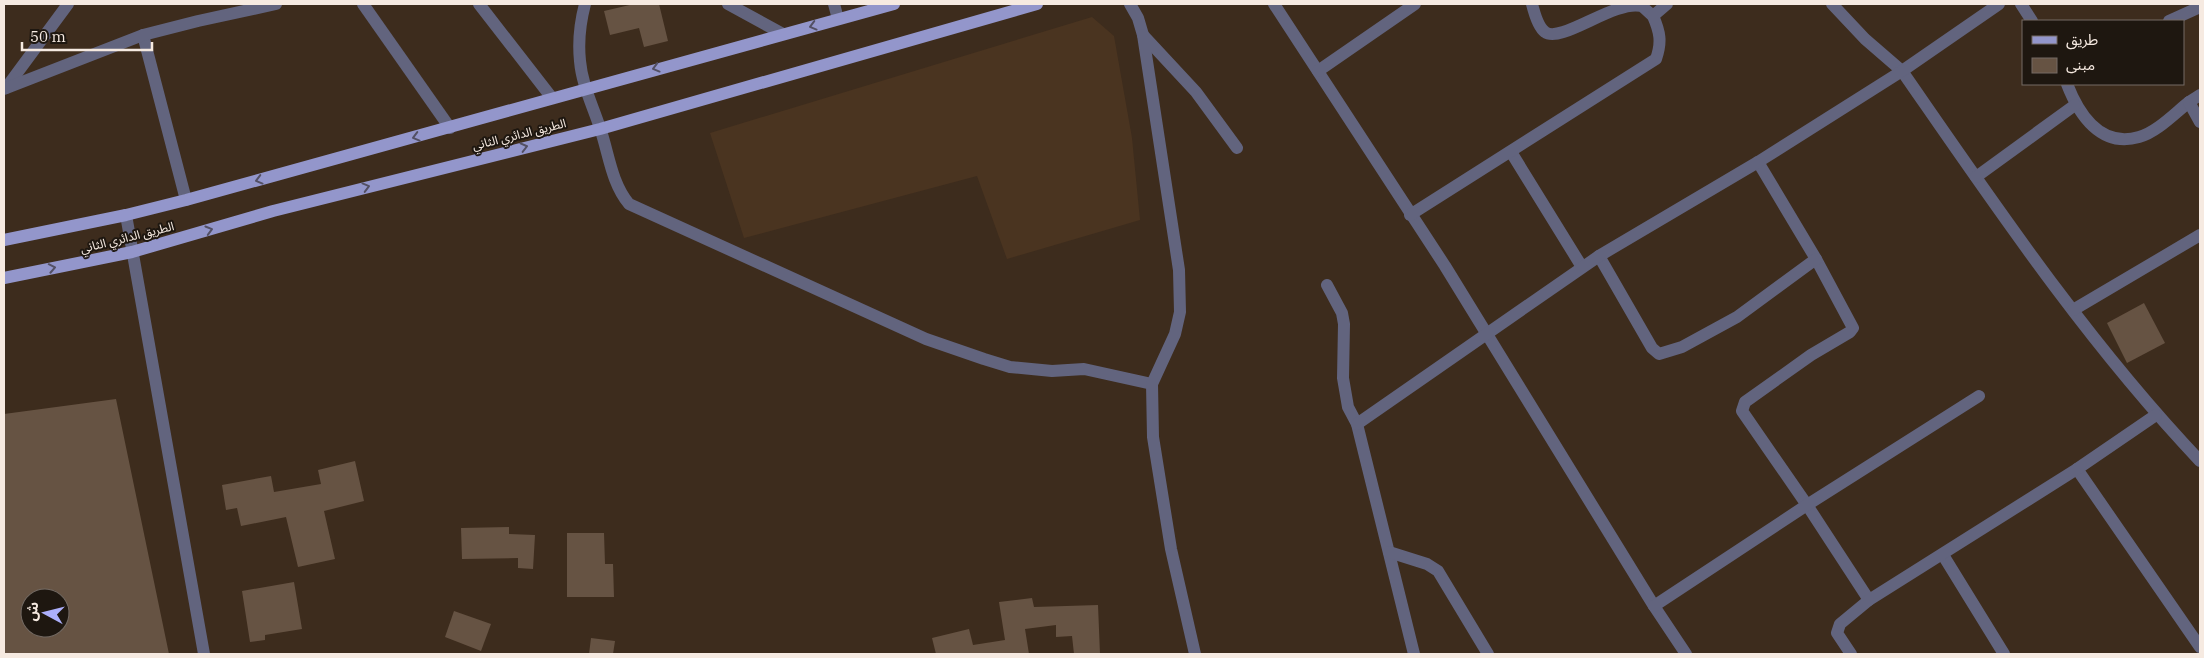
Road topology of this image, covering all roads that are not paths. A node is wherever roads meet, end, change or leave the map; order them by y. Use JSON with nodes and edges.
{"nodes":[{"id":1,"x":68,"y":4,"type":"edge"},
{"id":2,"x":276,"y":4,"type":"edge"},
{"id":3,"x":363,"y":4,"type":"edge"},
{"id":4,"x":479,"y":4,"type":"edge"},
{"id":5,"x":585,"y":4,"type":"edge"},
{"id":6,"x":728,"y":4,"type":"edge"},
{"id":7,"x":834,"y":4,"type":"edge"},
{"id":8,"x":894,"y":4,"type":"edge"},
{"id":9,"x":1037,"y":4,"type":"edge"},
{"id":10,"x":1130,"y":4,"type":"edge"},
{"id":11,"x":1140,"y":4,"type":"edge"},
{"id":12,"x":1274,"y":4,"type":"edge"},
{"id":13,"x":1415,"y":4,"type":"edge"},
{"id":14,"x":1532,"y":4,"type":"edge"},
{"id":15,"x":1668,"y":4,"type":"edge"},
{"id":16,"x":1832,"y":4,"type":"edge"},
{"id":17,"x":1999,"y":4,"type":"edge"},
{"id":18,"x":2021,"y":4,"type":"edge"},
{"id":19,"x":2200,"y":7,"type":"edge"},
{"id":20,"x":1653,"y":16,"type":"junction"},
{"id":21,"x":1138,"y":18,"type":"junction"},
{"id":22,"x":838,"y":19,"type":"junction"},
{"id":23,"x":2031,"y":20,"type":"edge"},
{"id":24,"x":2171,"y":20,"type":"edge"},
{"id":25,"x":783,"y":34,"type":"junction"},
{"id":26,"x":144,"y":35,"type":"junction"},
{"id":27,"x":1143,"y":35,"type":"junction"},
{"id":28,"x":1318,"y":71,"type":"junction"},
{"id":29,"x":1902,"y":71,"type":"junction"},
{"id":30,"x":2067,"y":85,"type":"edge"},
{"id":31,"x":5,"y":88,"type":"edge"},
{"id":32,"x":586,"y":88,"type":"junction"},
{"id":33,"x":2200,"y":95,"type":"edge"},
{"id":34,"x":552,"y":98,"type":"junction"},
{"id":35,"x":2189,"y":102,"type":"junction"},
{"id":36,"x":2075,"y":105,"type":"junction"},
{"id":37,"x":2200,"y":122,"type":"edge"},
{"id":38,"x":450,"y":128,"type":"junction"},
{"id":39,"x":600,"y":129,"type":"junction"},
{"id":40,"x":1237,"y":148,"type":"dead end"},
{"id":41,"x":1511,"y":152,"type":"junction"},
{"id":42,"x":1758,"y":162,"type":"junction"},
{"id":43,"x":1976,"y":177,"type":"junction"},
{"id":44,"x":186,"y":200,"type":"junction"},
{"id":45,"x":126,"y":215,"type":"junction"},
{"id":46,"x":1410,"y":215,"type":"junction"},
{"id":47,"x":2200,"y":235,"type":"edge"},
{"id":48,"x":4,"y":240,"type":"edge"},
{"id":49,"x":132,"y":252,"type":"junction"},
{"id":50,"x":1599,"y":256,"type":"junction"},
{"id":51,"x":1816,"y":259,"type":"junction"},
{"id":52,"x":1582,"y":268,"type":"junction"},
{"id":53,"x":4,"y":278,"type":"edge"},
{"id":54,"x":1327,"y":285,"type":"dead end"},
{"id":55,"x":2073,"y":310,"type":"junction"},
{"id":56,"x":1486,"y":334,"type":"junction"},
{"id":57,"x":1152,"y":384,"type":"junction"},
{"id":58,"x":1979,"y":396,"type":"dead end"},
{"id":59,"x":2156,"y":415,"type":"junction"},
{"id":60,"x":1357,"y":424,"type":"junction"},
{"id":61,"x":2200,"y":461,"type":"edge"},
{"id":62,"x":2076,"y":469,"type":"junction"},
{"id":63,"x":1807,"y":505,"type":"junction"},
{"id":64,"x":1389,"y":552,"type":"junction"},
{"id":65,"x":1943,"y":555,"type":"junction"},
{"id":66,"x":1869,"y":600,"type":"junction"},
{"id":67,"x":1654,"y":606,"type":"junction"},
{"id":68,"x":2200,"y":647,"type":"edge"},
{"id":69,"x":204,"y":654,"type":"edge"},
{"id":70,"x":1195,"y":654,"type":"edge"},
{"id":71,"x":1414,"y":654,"type":"edge"},
{"id":72,"x":1488,"y":654,"type":"edge"},
{"id":73,"x":1686,"y":654,"type":"edge"},
{"id":74,"x":1851,"y":654,"type":"edge"},
{"id":75,"x":2004,"y":654,"type":"edge"}],
"edges":[{"from":1,"to":31,"type":"street"},
{"from":2,"to":26,"type":"street"},
{"from":3,"to":38,"type":"street"},
{"from":4,"to":34,"type":"street"},
{"from":5,"to":32,"type":"street"},
{"from":6,"to":25,"type":"street"},
{"from":7,"to":22,"type":"street"},
{"from":8,"to":22,"type":"main road","name":"الطريق الدائري الثاني"},
{"from":9,"to":39,"type":"main road","name":"الطريق الدائري الثاني"},
{"from":10,"to":21,"type":"street"},
{"from":11,"to":21,"type":"street"},
{"from":12,"to":28,"type":"street"},
{"from":13,"to":28,"type":"street"},
{"from":14,"to":20,"type":"street"},
{"from":15,"to":20,"type":"street"},
{"from":16,"to":29,"type":"street"},
{"from":17,"to":29,"type":"street"},
{"from":18,"to":23,"type":"street"},
{"from":19,"to":24,"type":"street"},
{"from":20,"to":41,"type":"street"},
{"from":21,"to":27,"type":"street"},
{"from":22,"to":25,"type":"main road","name":"الطريق الدائري الثاني","one_way":true},
{"from":25,"to":32,"type":"main road","name":"الطريق الدائري الثاني","one_way":true},
{"from":26,"to":31,"type":"street"},
{"from":26,"to":44,"type":"street"},
{"from":27,"to":40,"type":"street"},
{"from":27,"to":57,"type":"street"},
{"from":28,"to":46,"type":"street"},
{"from":29,"to":42,"type":"street"},
{"from":29,"to":43,"type":"street"},
{"from":30,"to":36,"type":"street"},
{"from":32,"to":34,"type":"main road","name":"الطريق الدائري الثاني"},
{"from":32,"to":39,"type":"street"},
{"from":33,"to":35,"type":"street"},
{"from":34,"to":38,"type":"main road","name":"الطريق الدائري الثاني"},
{"from":35,"to":36,"type":"street"},
{"from":35,"to":37,"type":"street"},
{"from":36,"to":43,"type":"street"},
{"from":38,"to":44,"type":"main road","name":"الطريق الدائري الثاني","one_way":true},
{"from":49,"to":39,"type":"main road","name":"الطريق الدائري الثاني","one_way":true},
{"from":39,"to":57,"type":"street"},
{"from":41,"to":46,"type":"street"},
{"from":41,"to":52,"type":"street"},
{"from":42,"to":50,"type":"street"},
{"from":42,"to":51,"type":"street"},
{"from":43,"to":55,"type":"street"},
{"from":44,"to":45,"type":"main road","name":"الطريق الدائري الثاني"},
{"from":45,"to":48,"type":"main road","name":"الطريق الدائري الثاني"},
{"from":45,"to":49,"type":"street"},
{"from":46,"to":56,"type":"street"},
{"from":47,"to":55,"type":"street"},
{"from":53,"to":49,"type":"main road","name":"الطريق الدائري الثاني","one_way":true},
{"from":49,"to":69,"type":"street"},
{"from":50,"to":51,"type":"street"},
{"from":50,"to":52,"type":"street"},
{"from":51,"to":63,"type":"street"},
{"from":52,"to":56,"type":"street"},
{"from":54,"to":60,"type":"street"},
{"from":55,"to":59,"type":"street"},
{"from":56,"to":60,"type":"street"},
{"from":56,"to":67,"type":"street"},
{"from":57,"to":70,"type":"street"},
{"from":58,"to":63,"type":"street"},
{"from":59,"to":61,"type":"street"},
{"from":59,"to":62,"type":"street"},
{"from":60,"to":64,"type":"street"},
{"from":62,"to":65,"type":"street"},
{"from":62,"to":68,"type":"street"},
{"from":63,"to":66,"type":"street"},
{"from":63,"to":67,"type":"street"},
{"from":64,"to":71,"type":"street"},
{"from":64,"to":72,"type":"street"},
{"from":65,"to":66,"type":"street"},
{"from":65,"to":75,"type":"street"},
{"from":66,"to":74,"type":"street"},
{"from":67,"to":73,"type":"street"}]}
